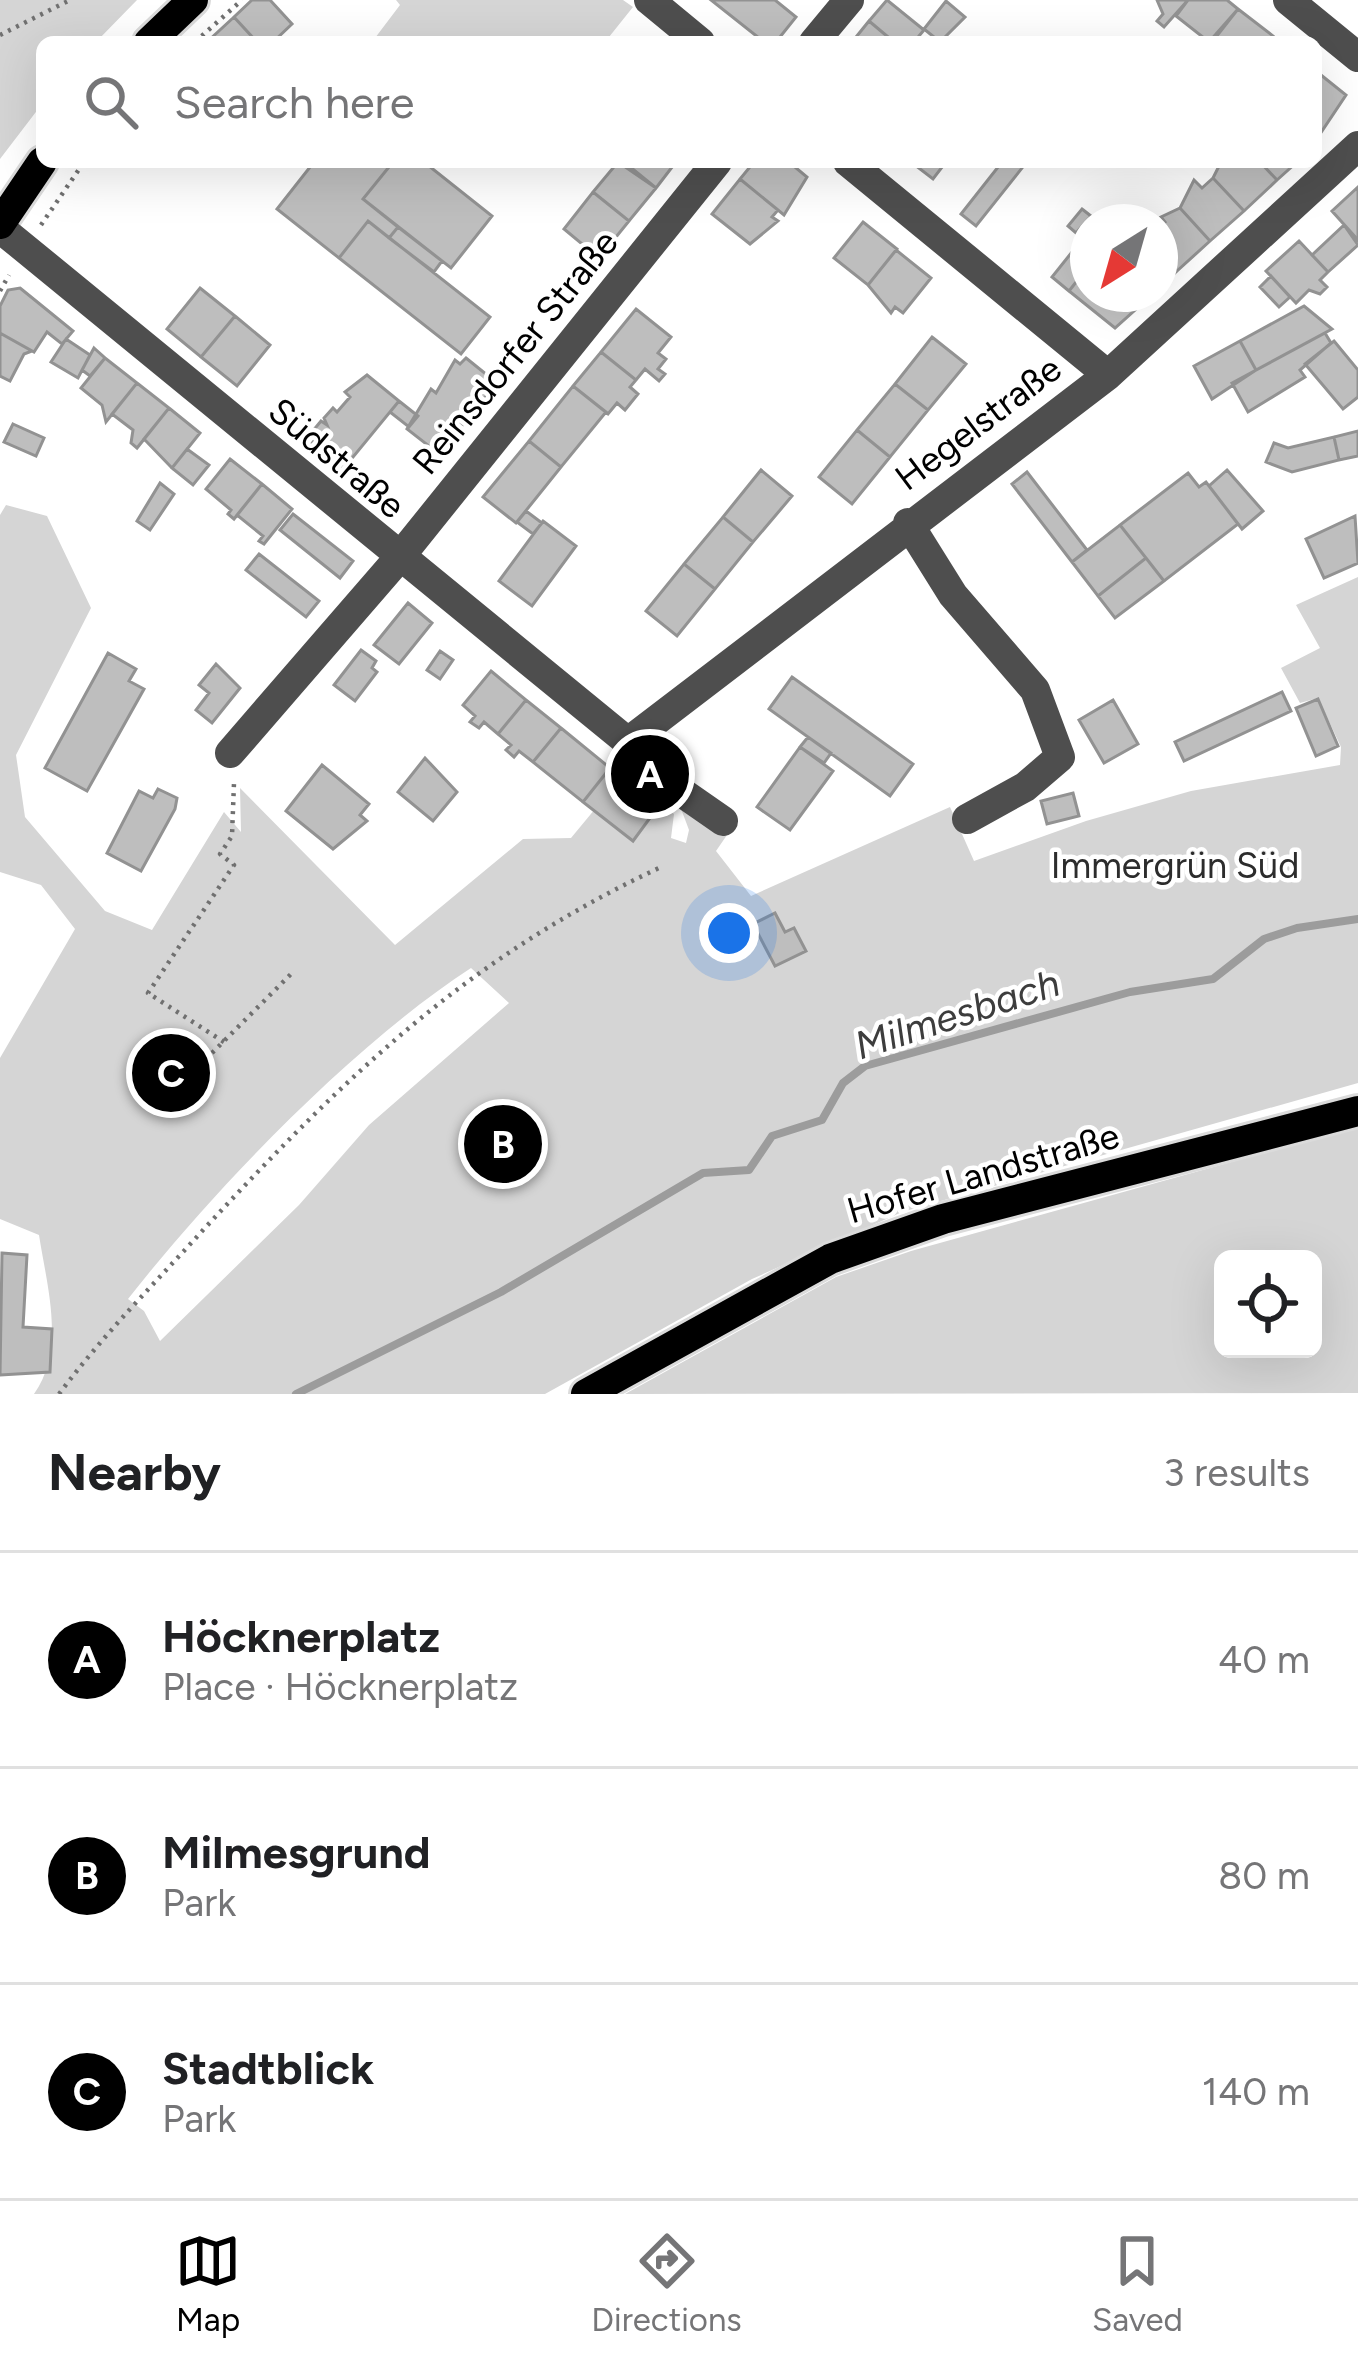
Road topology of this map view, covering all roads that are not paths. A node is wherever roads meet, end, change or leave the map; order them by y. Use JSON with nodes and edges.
{"nodes":[{"id":1,"x":193,"y":0,"type":"edge"},
{"id":2,"x":649,"y":0,"type":"edge"},
{"id":3,"x":849,"y":0,"type":"edge"},
{"id":4,"x":1288,"y":0,"type":"edge"},
{"id":5,"x":155,"y":36,"type":"edge"},
{"id":6,"x":693,"y":36,"type":"edge"},
{"id":7,"x":819,"y":36,"type":"edge"},
{"id":8,"x":1358,"y":57,"type":"edge"},
{"id":9,"x":1358,"y":146,"type":"edge"},
{"id":10,"x":38,"y":168,"type":"edge"},
{"id":11,"x":712,"y":168,"type":"edge"},
{"id":12,"x":855,"y":168,"type":"edge"},
{"id":13,"x":0,"y":226,"type":"edge"},
{"id":14,"x":1108,"y":375,"type":"junction"},
{"id":15,"x":908,"y":523,"type":"junction"},
{"id":16,"x":398,"y":559,"type":"junction"},
{"id":17,"x":628,"y":742,"type":"junction"},
{"id":18,"x":230,"y":753,"type":"road end"},
{"id":19,"x":967,"y":819,"type":"dead end"},
{"id":20,"x":723,"y":821,"type":"dead end"},
{"id":21,"x":1358,"y":1111,"type":"edge"},
{"id":22,"x":586,"y":1394,"type":"edge"}],
"edges":[{"from":1,"to":5,"type":"main road"},
{"from":2,"to":6,"type":"street"},
{"from":3,"to":7,"type":"street"},
{"from":4,"to":8,"type":"street"},
{"from":9,"to":14,"type":"street","name":"Hegelstraße"},
{"from":10,"to":13,"type":"main road"},
{"from":11,"to":16,"type":"street","name":"Reinsdorfer Straße"},
{"from":12,"to":14,"type":"street"},
{"from":13,"to":16,"type":"street","name":"Südstraße"},
{"from":14,"to":15,"type":"street","name":"Hegelstraße"},
{"from":15,"to":17,"type":"street","name":"Hegelstraße"},
{"from":15,"to":19,"type":"street"},
{"from":16,"to":17,"type":"street","name":"Südstraße"},
{"from":16,"to":18,"type":"street","name":"Reinsdorfer Straße"},
{"from":17,"to":20,"type":"street","name":"Südstraße"},
{"from":21,"to":22,"type":"main road","name":"Hofer Landstraße"}]}
